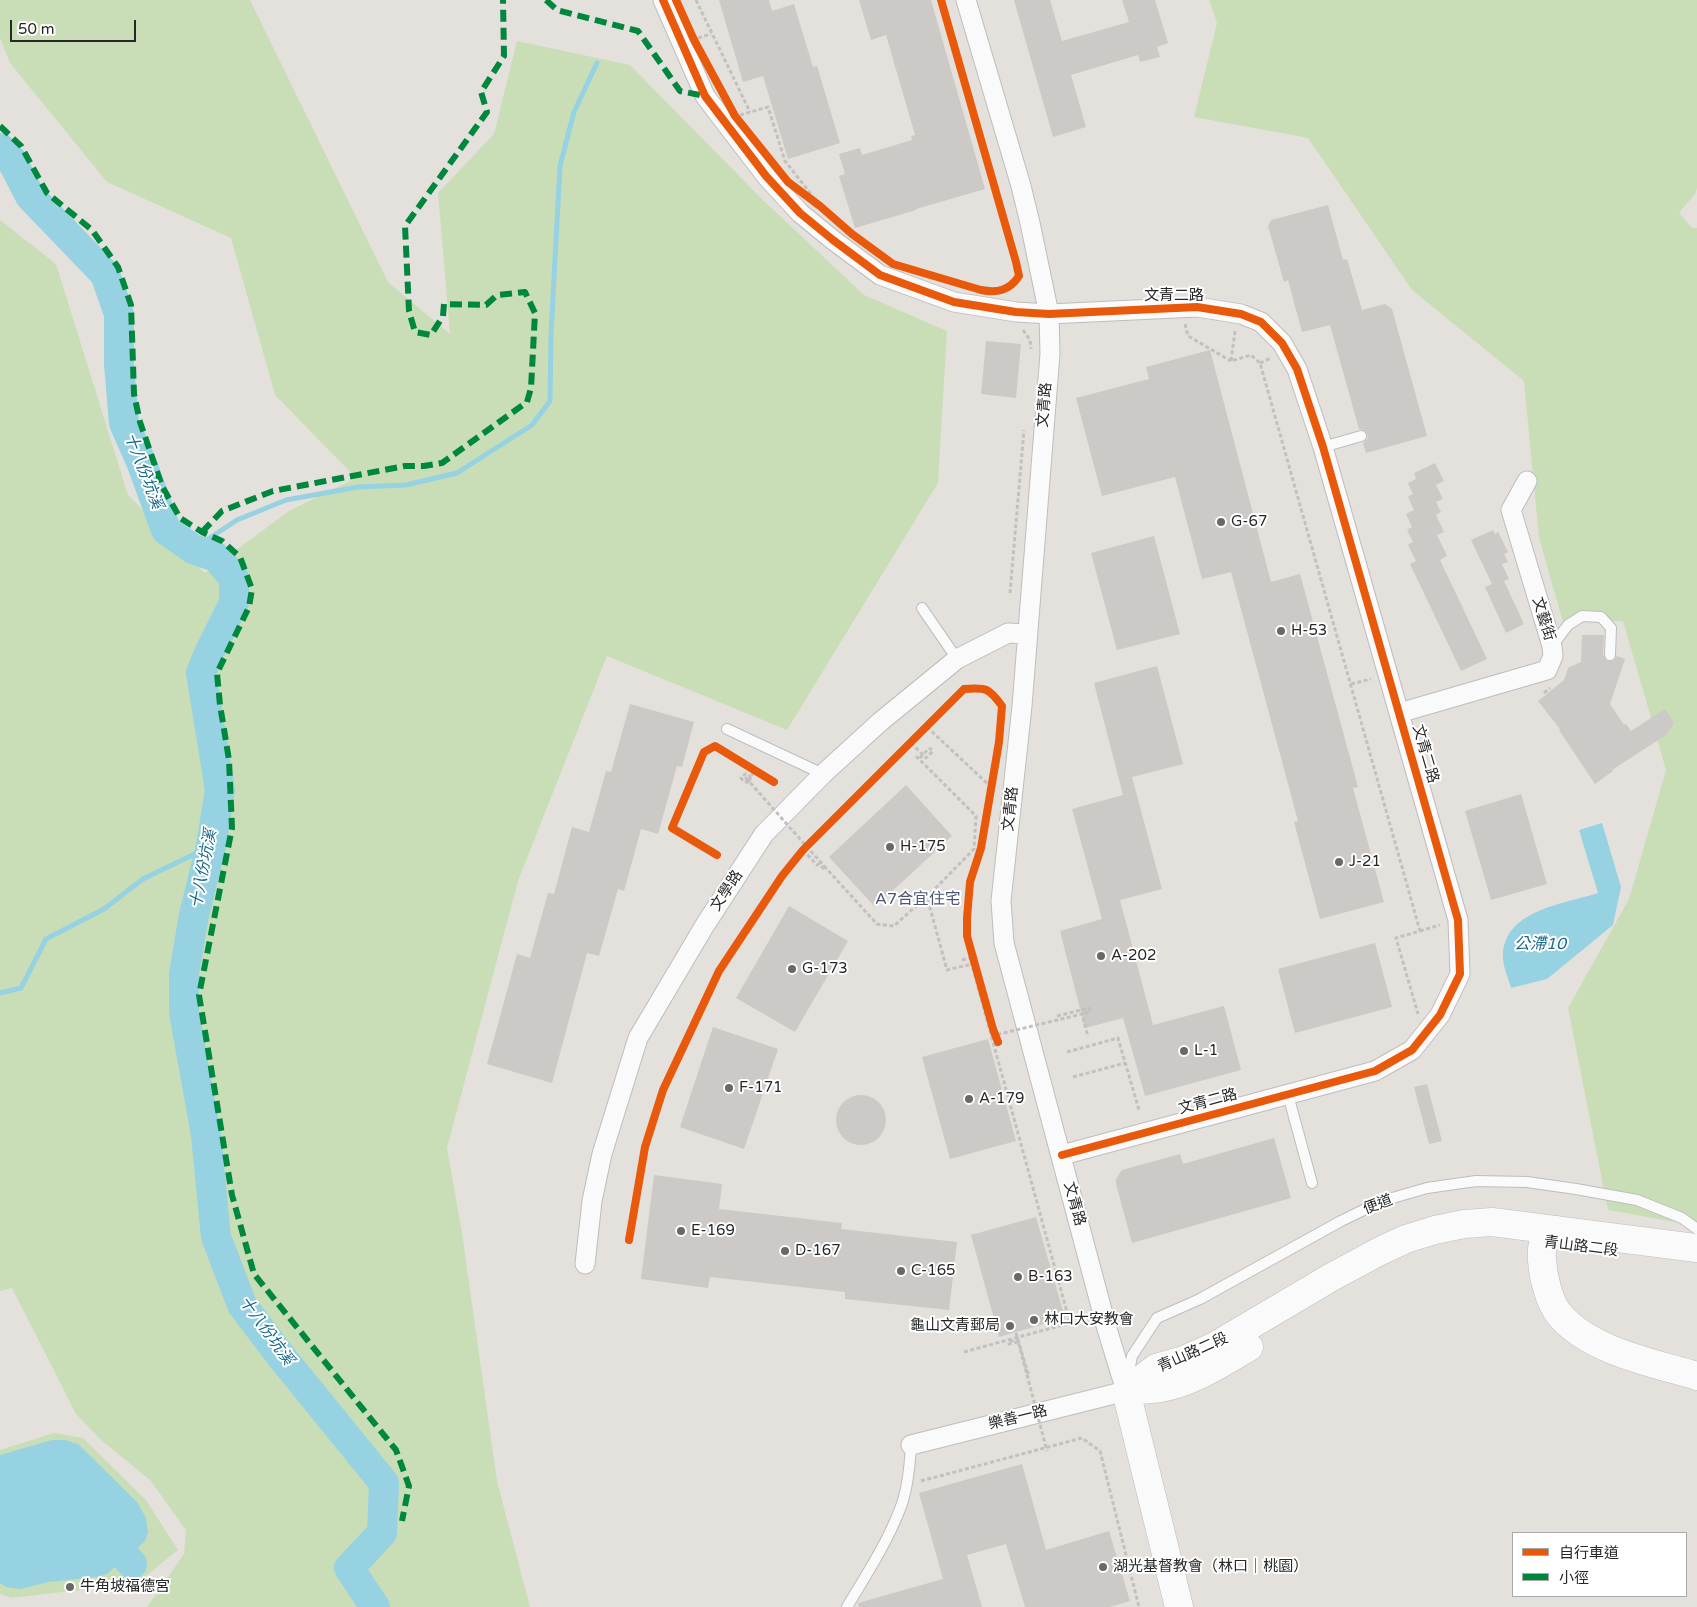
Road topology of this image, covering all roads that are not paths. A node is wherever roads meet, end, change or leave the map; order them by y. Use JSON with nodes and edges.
{"nodes":[{"id":1,"x":663,"y":0,"type":"edge"},
{"id":2,"x":966,"y":0,"type":"edge"},
{"id":3,"x":1049,"y":314,"type":"junction"},
{"id":4,"x":1361,"y":436,"type":"dead end"},
{"id":5,"x":1324,"y":447,"type":"junction"},
{"id":6,"x":1527,"y":481,"type":"dead end"},
{"id":7,"x":922,"y":608,"type":"dead end"},
{"id":8,"x":1027,"y":634,"type":"junction"},
{"id":9,"x":1552,"y":646,"type":"junction"},
{"id":10,"x":1610,"y":655,"type":"dead end"},
{"id":11,"x":958,"y":659,"type":"junction"},
{"id":12,"x":1400,"y":713,"type":"junction"},
{"id":13,"x":727,"y":730,"type":"dead end"},
{"id":14,"x":823,"y":774,"type":"junction"},
{"id":15,"x":1288,"y":1095,"type":"junction"},
{"id":16,"x":1062,"y":1155,"type":"junction"},
{"id":17,"x":1312,"y":1183,"type":"dead end"},
{"id":18,"x":1697,"y":1229,"type":"edge"},
{"id":19,"x":1551,"y":1238,"type":"junction"},
{"id":20,"x":1697,"y":1248,"type":"edge"},
{"id":21,"x":1697,"y":1261,"type":"edge"},
{"id":22,"x":585,"y":1264,"type":"dead end"},
{"id":23,"x":1697,"y":1365,"type":"edge"},
{"id":24,"x":1697,"y":1376,"type":"edge"},
{"id":25,"x":1126,"y":1391,"type":"junction"},
{"id":26,"x":911,"y":1444,"type":"joint"},
{"id":27,"x":847,"y":1607,"type":"edge"},
{"id":28,"x":1179,"y":1607,"type":"edge"}],
"edges":[{"from":1,"to":3,"type":"street","name":"文青二路"},
{"from":2,"to":3,"type":"street","name":"文青路"},
{"from":3,"to":5,"type":"street","name":"文青二路"},
{"from":3,"to":8,"type":"street","name":"文青路"},
{"from":4,"to":5,"type":"lane"},
{"from":5,"to":12,"type":"street","name":"文青二路"},
{"from":6,"to":9,"type":"street","name":"文藝街"},
{"from":7,"to":11,"type":"lane"},
{"from":8,"to":11,"type":"street","name":"文學路"},
{"from":8,"to":16,"type":"street","name":"文青路"},
{"from":9,"to":10,"type":"lane"},
{"from":9,"to":12,"type":"street","name":"文藝街"},
{"from":11,"to":14,"type":"street","name":"文學路"},
{"from":12,"to":15,"type":"street","name":"文青二路"},
{"from":13,"to":14,"type":"lane"},
{"from":14,"to":22,"type":"street","name":"文學路"},
{"from":15,"to":16,"type":"street","name":"文青二路"},
{"from":15,"to":17,"type":"lane"},
{"from":16,"to":25,"type":"street","name":"文青路"},
{"from":18,"to":25,"type":"lane","name":"便道"},
{"from":19,"to":20,"type":"street","name":"青山路二段"},
{"from":19,"to":21,"type":"street","name":"青山路二段"},
{"from":19,"to":23,"type":"street"},
{"from":19,"to":24,"type":"street"},
{"from":19,"to":25,"type":"street","name":"青山路二段"},
{"from":25,"to":26,"type":"street","name":"樂善一路"},
{"from":25,"to":28,"type":"street","name":"文青路"},
{"from":26,"to":27,"type":"lane"}]}
